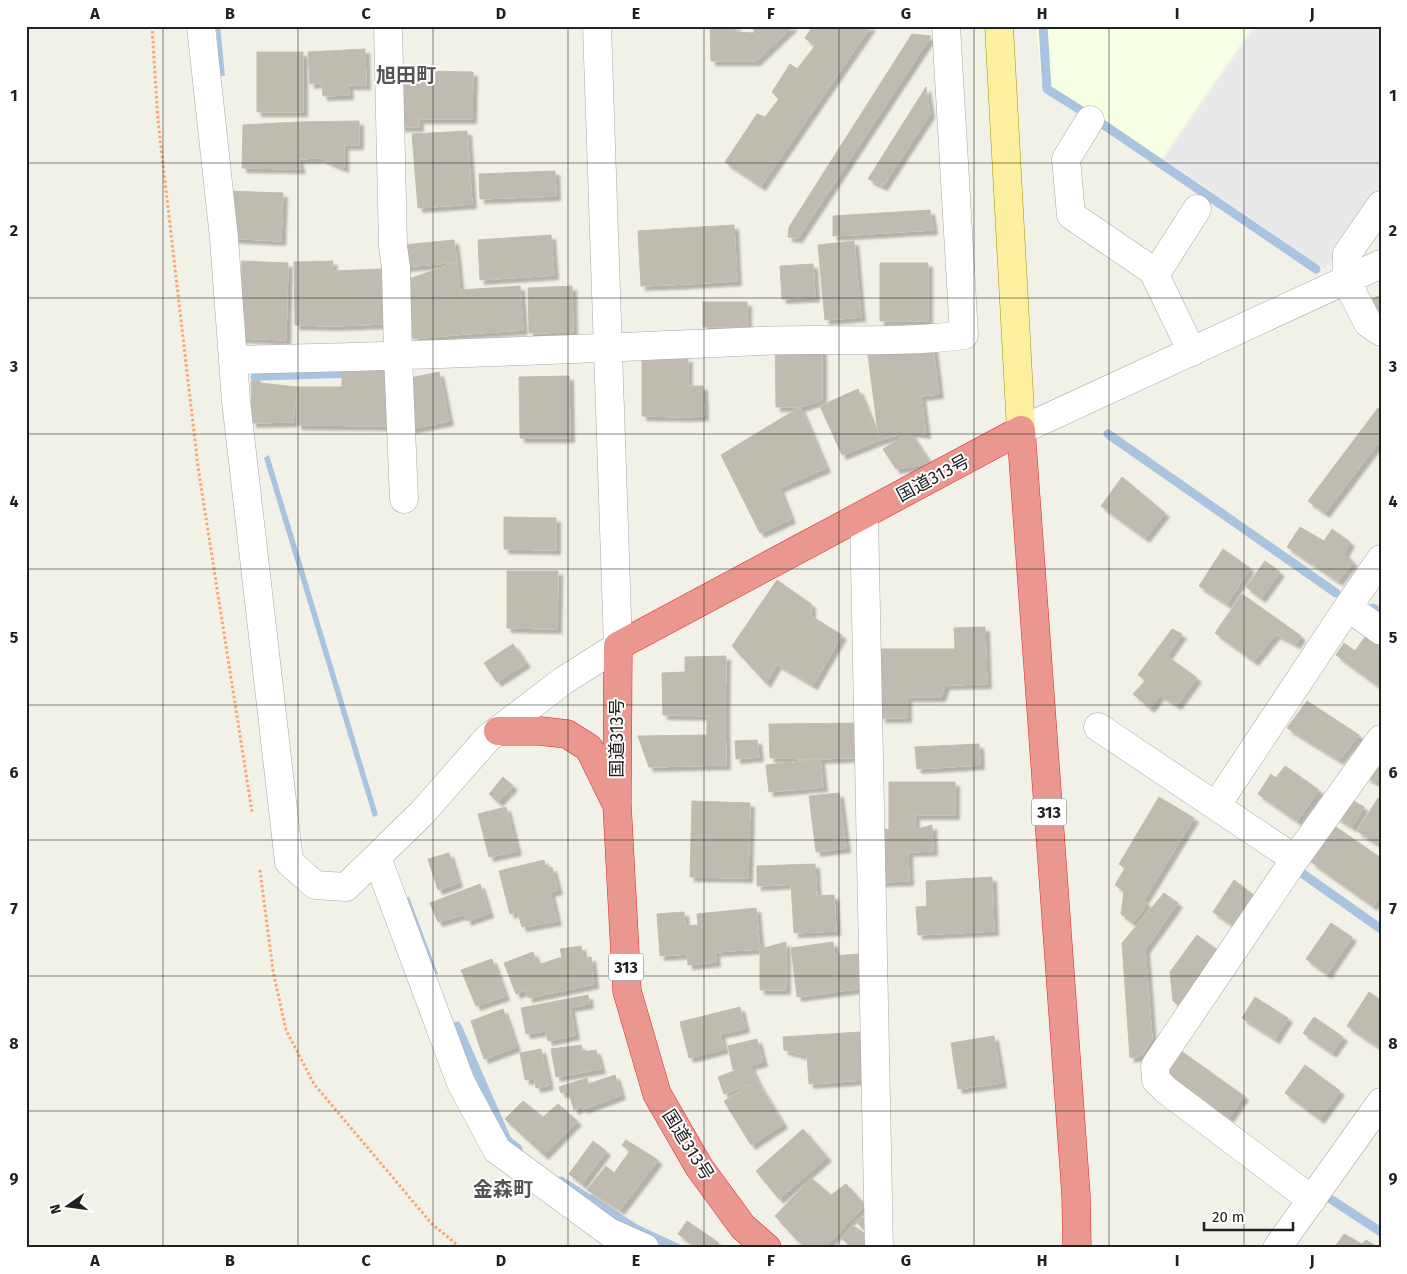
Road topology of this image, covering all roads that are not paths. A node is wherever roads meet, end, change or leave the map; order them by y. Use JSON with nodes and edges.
{"nodes":[{"id":1,"x":201,"y":26,"type":"edge"},
{"id":2,"x":388,"y":26,"type":"edge"},
{"id":3,"x":597,"y":26,"type":"edge"},
{"id":4,"x":946,"y":26,"type":"edge"},
{"id":5,"x":999,"y":26,"type":"edge"},
{"id":6,"x":1090,"y":120,"type":"dead end"},
{"id":7,"x":1381,"y":205,"type":"edge"},
{"id":8,"x":1197,"y":209,"type":"dead end"},
{"id":9,"x":1381,"y":264,"type":"edge"},
{"id":10,"x":1155,"y":275,"type":"junction"},
{"id":11,"x":1346,"y":280,"type":"junction"},
{"id":12,"x":1381,"y":332,"type":"edge"},
{"id":13,"x":608,"y":348,"type":"junction"},
{"id":14,"x":1192,"y":352,"type":"junction"},
{"id":15,"x":398,"y":356,"type":"junction"},
{"id":16,"x":234,"y":360,"type":"junction"},
{"id":17,"x":1021,"y":430,"type":"junction"},
{"id":18,"x":404,"y":499,"type":"dead end"},
{"id":19,"x":864,"y":515,"type":"junction"},
{"id":20,"x":1381,"y":559,"type":"edge"},
{"id":21,"x":1348,"y":607,"type":"junction"},
{"id":22,"x":1381,"y":631,"type":"edge"},
{"id":23,"x":618,"y":646,"type":"junction"},
{"id":24,"x":1098,"y":727,"type":"dead end"},
{"id":25,"x":498,"y":731,"type":"junction"},
{"id":26,"x":1381,"y":739,"type":"edge"},
{"id":27,"x":617,"y":804,"type":"junction"},
{"id":28,"x":1216,"y":806,"type":"junction"},
{"id":29,"x":377,"y":858,"type":"junction"},
{"id":30,"x":1295,"y":859,"type":"junction"},
{"id":31,"x":1381,"y":1102,"type":"edge"},
{"id":32,"x":1312,"y":1200,"type":"junction"},
{"id":33,"x":645,"y":1248,"type":"edge"},
{"id":34,"x":767,"y":1248,"type":"edge"},
{"id":35,"x":879,"y":1248,"type":"edge"},
{"id":36,"x":1077,"y":1248,"type":"edge"},
{"id":37,"x":1277,"y":1248,"type":"edge"}],
"edges":[{"from":1,"to":16,"type":"street"},
{"from":2,"to":15,"type":"street"},
{"from":3,"to":13,"type":"street"},
{"from":4,"to":13,"type":"street"},
{"from":5,"to":17,"type":"main road"},
{"from":6,"to":10,"type":"street"},
{"from":7,"to":11,"type":"street"},
{"from":8,"to":10,"type":"street"},
{"from":9,"to":11,"type":"street"},
{"from":10,"to":14,"type":"street"},
{"from":11,"to":12,"type":"street"},
{"from":11,"to":14,"type":"street"},
{"from":13,"to":15,"type":"street"},
{"from":13,"to":23,"type":"street"},
{"from":14,"to":17,"type":"street"},
{"from":15,"to":16,"type":"street"},
{"from":15,"to":18,"type":"street"},
{"from":16,"to":29,"type":"street"},
{"from":17,"to":19,"type":"highway","name":"国道313号"},
{"from":17,"to":36,"type":"highway","number":"313"},
{"from":19,"to":23,"type":"highway","name":"国道313号"},
{"from":19,"to":35,"type":"street"},
{"from":20,"to":21,"type":"street"},
{"from":21,"to":22,"type":"street"},
{"from":21,"to":28,"type":"street"},
{"from":23,"to":25,"type":"street"},
{"from":23,"to":27,"type":"highway","name":"国道313号","number":"313"},
{"from":24,"to":28,"type":"street"},
{"from":25,"to":27,"type":"highway"},
{"from":25,"to":29,"type":"street"},
{"from":26,"to":30,"type":"street"},
{"from":27,"to":34,"type":"highway","name":"国道313号","number":"313"},
{"from":28,"to":30,"type":"street"},
{"from":29,"to":33,"type":"street"},
{"from":30,"to":32,"type":"street"},
{"from":31,"to":32,"type":"street"},
{"from":32,"to":37,"type":"street"}]}
